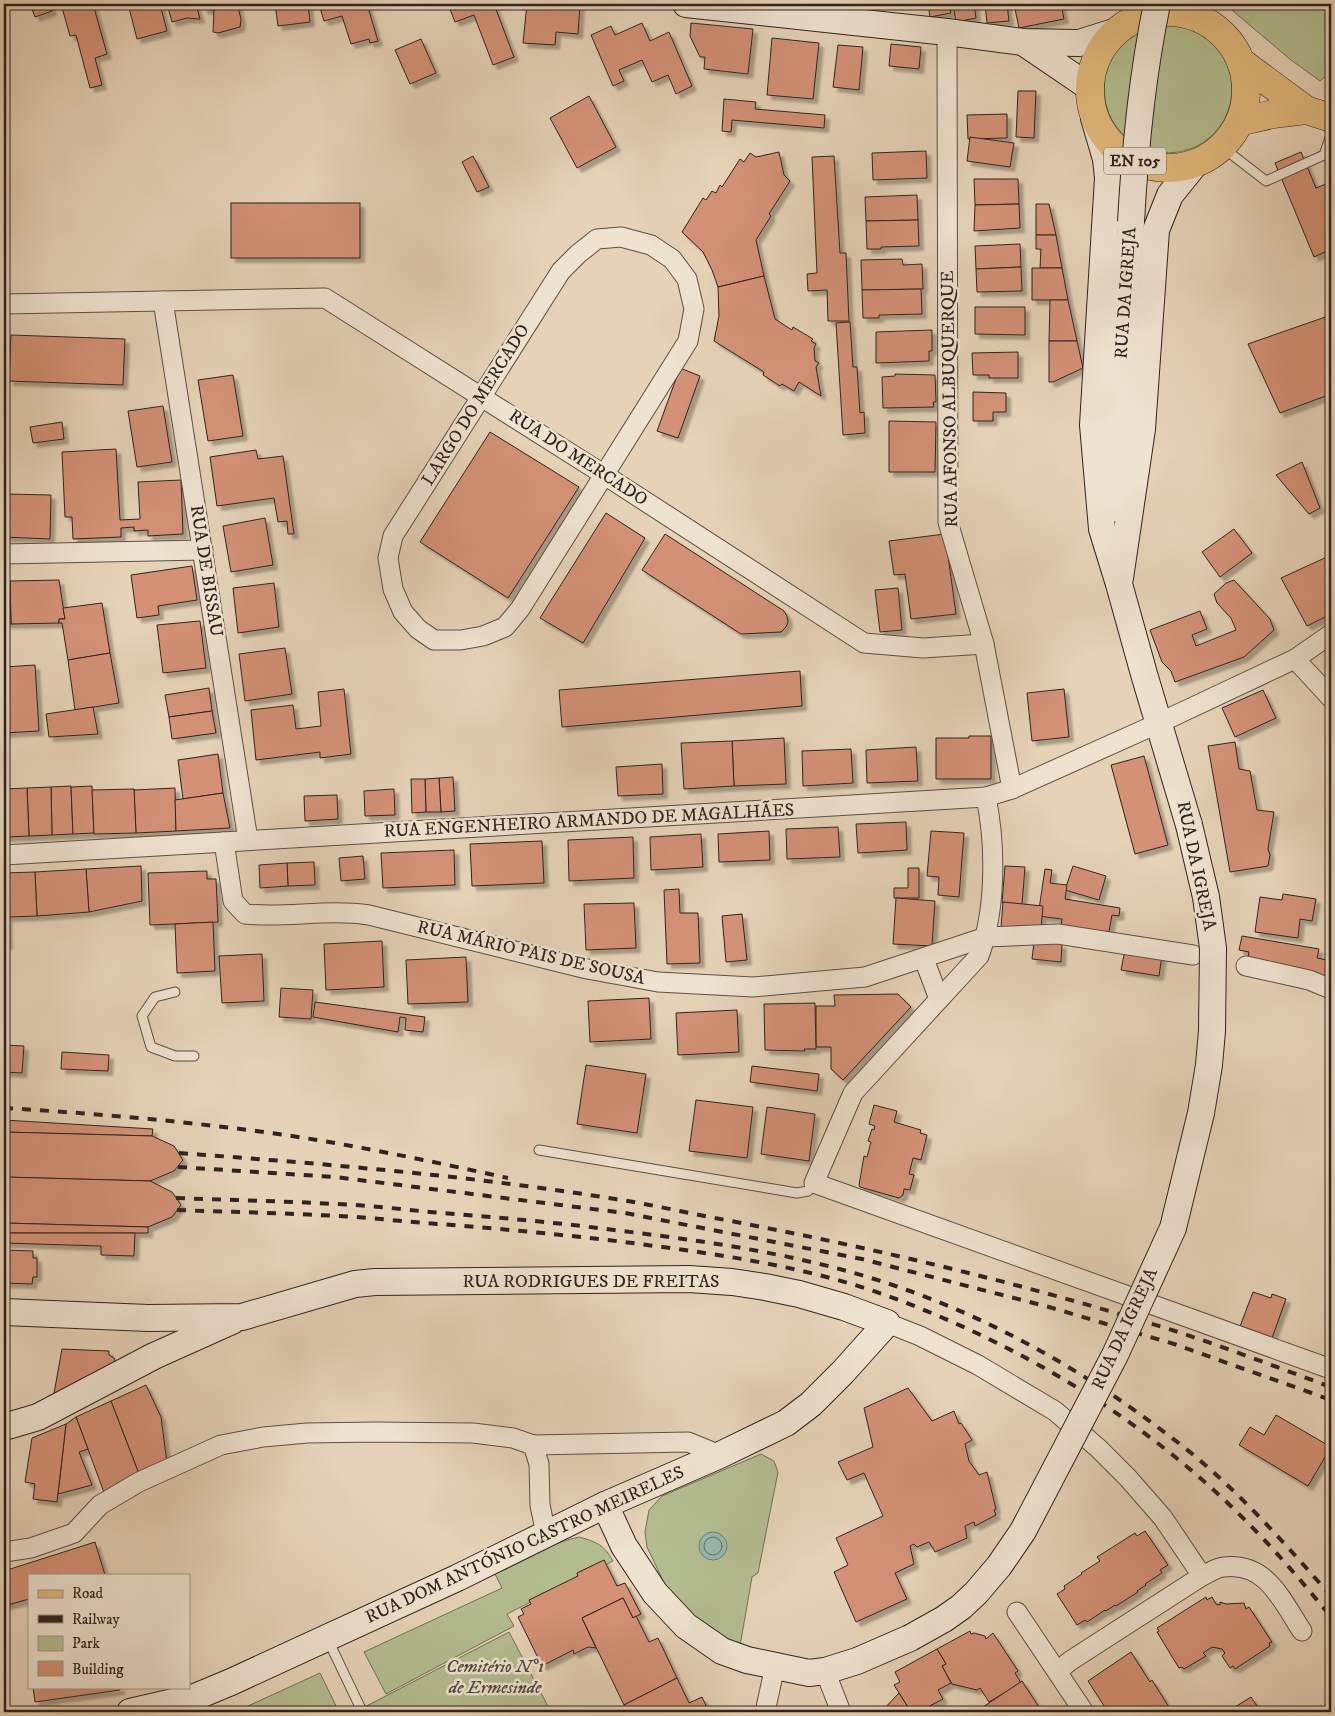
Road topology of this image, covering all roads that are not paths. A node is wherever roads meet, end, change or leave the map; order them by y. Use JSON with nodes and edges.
{"nodes":[{"id":1,"x":686,"y":4,"type":"edge"},
{"id":2,"x":1156,"y":4,"type":"edge"},
{"id":3,"x":1198,"y":11,"type":"edge"},
{"id":4,"x":1122,"y":20,"type":"edge"},
{"id":5,"x":947,"y":32,"type":"junction"},
{"id":6,"x":1024,"y":42,"type":"junction"},
{"id":7,"x":1241,"y":62,"type":"junction"},
{"id":8,"x":1089,"y":88,"type":"junction"},
{"id":9,"x":1319,"y":114,"type":"edge"},
{"id":10,"x":1094,"y":118,"type":"junction"},
{"id":11,"x":1239,"y":122,"type":"junction"},
{"id":12,"x":1331,"y":135,"type":"edge"},
{"id":13,"x":1222,"y":148,"type":"junction"},
{"id":14,"x":1196,"y":164,"type":"junction"},
{"id":15,"x":163,"y":301,"type":"junction"},
{"id":16,"x":4,"y":304,"type":"edge"},
{"id":17,"x":481,"y":396,"type":"junction"},
{"id":18,"x":603,"y":474,"type":"junction"},
{"id":19,"x":202,"y":550,"type":"junction"},
{"id":20,"x":4,"y":554,"type":"edge"},
{"id":21,"x":1119,"y":584,"type":"junction"},
{"id":22,"x":1331,"y":634,"type":"edge"},
{"id":23,"x":984,"y":644,"type":"junction"},
{"id":24,"x":1295,"y":659,"type":"junction"},
{"id":25,"x":1331,"y":698,"type":"edge"},
{"id":26,"x":1159,"y":723,"type":"junction"},
{"id":27,"x":1012,"y":789,"type":"junction"},
{"id":28,"x":986,"y":797,"type":"junction"},
{"id":29,"x":248,"y":840,"type":"junction"},
{"id":30,"x":224,"y":842,"type":"junction"},
{"id":31,"x":4,"y":855,"type":"edge"},
{"id":32,"x":986,"y":937,"type":"junction"},
{"id":33,"x":1193,"y":955,"type":"dead end"},
{"id":34,"x":924,"y":959,"type":"junction"},
{"id":35,"x":1246,"y":966,"type":"dead end"},
{"id":36,"x":1331,"y":989,"type":"edge"},
{"id":37,"x":175,"y":992,"type":"dead end"},
{"id":38,"x":939,"y":999,"type":"junction"},
{"id":39,"x":194,"y":1056,"type":"dead end"},
{"id":40,"x":539,"y":1150,"type":"dead end"},
{"id":41,"x":814,"y":1183,"type":"junction"},
{"id":42,"x":4,"y":1312,"type":"edge"},
{"id":43,"x":242,"y":1317,"type":"junction"},
{"id":44,"x":148,"y":1318,"type":"junction"},
{"id":45,"x":887,"y":1323,"type":"junction"},
{"id":46,"x":154,"y":1356,"type":"junction"},
{"id":47,"x":1331,"y":1369,"type":"edge"},
{"id":48,"x":4,"y":1427,"type":"edge"},
{"id":49,"x":533,"y":1445,"type":"junction"},
{"id":50,"x":720,"y":1455,"type":"junction"},
{"id":51,"x":605,"y":1505,"type":"junction"},
{"id":52,"x":546,"y":1534,"type":"junction"},
{"id":53,"x":4,"y":1552,"type":"edge"},
{"id":54,"x":1202,"y":1576,"type":"junction"},
{"id":55,"x":1017,"y":1612,"type":"dead end"},
{"id":56,"x":1302,"y":1631,"type":"dead end"},
{"id":57,"x":327,"y":1638,"type":"junction"},
{"id":58,"x":775,"y":1666,"type":"junction"},
{"id":59,"x":825,"y":1671,"type":"junction"},
{"id":60,"x":1058,"y":1671,"type":"junction"},
{"id":61,"x":198,"y":1705,"type":"edge"},
{"id":62,"x":361,"y":1709,"type":"dead end"},
{"id":63,"x":130,"y":1712,"type":"edge"},
{"id":64,"x":765,"y":1712,"type":"edge"},
{"id":65,"x":840,"y":1712,"type":"edge"},
{"id":66,"x":1084,"y":1712,"type":"edge"}],
"edges":[{"from":1,"to":5,"type":"main road","number":"EN 105"},
{"from":2,"to":21,"type":"main road","name":"RUA DA IGREJA","bridge":true},
{"from":3,"to":4,"type":"main road","number":"EN 105"},
{"from":3,"to":7,"type":"main road","number":"EN 105"},
{"from":4,"to":6,"type":"main road","number":"EN 105"},
{"from":4,"to":8,"type":"main road","number":"EN 105"},
{"from":5,"to":6,"type":"main road","number":"EN 105"},
{"from":5,"to":23,"type":"street","name":"RUA AFONSO ALBUQUERQUE"},
{"from":6,"to":8,"type":"main road","number":"EN 105"},
{"from":7,"to":9,"type":"main road","number":"EN 105"},
{"from":7,"to":11,"type":"main road","number":"EN 105"},
{"from":8,"to":10,"type":"main road","number":"EN 105"},
{"from":9,"to":11,"type":"main road","number":"EN 105"},
{"from":10,"to":14,"type":"main road","number":"EN 105"},
{"from":10,"to":21,"type":"main road","name":"RUA DA IGREJA"},
{"from":11,"to":13,"type":"main road","number":"EN 105"},
{"from":12,"to":13,"type":"lane"},
{"from":13,"to":14,"type":"main road","number":"EN 105"},
{"from":14,"to":21,"type":"main road","name":"RUA DA IGREJA"},
{"from":15,"to":16,"type":"street","name":"RUA DO MERCADO"},
{"from":15,"to":17,"type":"street","name":"RUA DO MERCADO"},
{"from":15,"to":19,"type":"street","name":"RUA DE BISSAU"},
{"from":17,"to":18,"type":"street","name":"RUA DO MERCADO"},
{"from":17,"to":18,"type":"street","name":"LARGO DO MERCADO"},
{"from":17,"to":18,"type":"street","name":"LARGO DO MERCADO"},
{"from":18,"to":23,"type":"street","name":"RUA DO MERCADO"},
{"from":19,"to":20,"type":"street"},
{"from":19,"to":29,"type":"street","name":"RUA DE BISSAU"},
{"from":21,"to":26,"type":"main road","name":"RUA DA IGREJA"},
{"from":22,"to":24,"type":"street","name":"RUA ENGENHEIRO ARMANDO DE MAGALHÃES"},
{"from":23,"to":27,"type":"street","name":"RUA AFONSO ALBUQUERQUE"},
{"from":24,"to":25,"type":"street"},
{"from":24,"to":26,"type":"street","name":"RUA ENGENHEIRO ARMANDO DE MAGALHÃES"},
{"from":26,"to":27,"type":"street","name":"RUA ENGENHEIRO ARMANDO DE MAGALHÃES"},
{"from":26,"to":59,"type":"main road","name":"RUA DA IGREJA","bridge":true},
{"from":27,"to":28,"type":"street","name":"RUA ENGENHEIRO ARMANDO DE MAGALHÃES"},
{"from":28,"to":29,"type":"street","name":"RUA ENGENHEIRO ARMANDO DE MAGALHÃES"},
{"from":28,"to":32,"type":"street"},
{"from":29,"to":30,"type":"street","name":"RUA ENGENHEIRO ARMANDO DE MAGALHÃES"},
{"from":30,"to":31,"type":"street","name":"RUA ENGENHEIRO ARMANDO DE MAGALHÃES"},
{"from":30,"to":34,"type":"street","name":"RUA MÁRIO PAIS DE SOUSA"},
{"from":32,"to":33,"type":"street","name":"RUA MÁRIO PAIS DE SOUSA"},
{"from":32,"to":34,"type":"street","name":"RUA MÁRIO PAIS DE SOUSA"},
{"from":32,"to":38,"type":"street"},
{"from":34,"to":38,"type":"street"},
{"from":35,"to":36,"type":"street"},
{"from":37,"to":39,"type":"lane"},
{"from":38,"to":41,"type":"street"},
{"from":40,"to":41,"type":"lane"},
{"from":41,"to":47,"type":"street"},
{"from":42,"to":44,"type":"main road","name":"RUA RODRIGUES DE FREITAS"},
{"from":43,"to":44,"type":"main road","name":"RUA RODRIGUES DE FREITAS"},
{"from":43,"to":45,"type":"main road","name":"RUA RODRIGUES DE FREITAS"},
{"from":43,"to":46,"type":"main road","name":"RUA RODRIGUES DE FREITAS"},
{"from":44,"to":46,"type":"main road"},
{"from":45,"to":50,"type":"main road","name":"RUA DOM ANTÓNIO CASTRO MEIRELES"},
{"from":45,"to":54,"type":"street","name":"RUA RODRIGUES DE FREITAS"},
{"from":46,"to":48,"type":"main road","name":"RUA RODRIGUES DE FREITAS"},
{"from":49,"to":50,"type":"street"},
{"from":49,"to":52,"type":"street"},
{"from":49,"to":53,"type":"street"},
{"from":50,"to":51,"type":"main road","name":"RUA DOM ANTÓNIO CASTRO MEIRELES"},
{"from":51,"to":52,"type":"main road","name":"RUA DOM ANTÓNIO CASTRO MEIRELES"},
{"from":51,"to":58,"type":"main road","name":"RUA DA IGREJA"},
{"from":52,"to":57,"type":"main road","name":"RUA DOM ANTÓNIO CASTRO MEIRELES"},
{"from":54,"to":56,"type":"street"},
{"from":54,"to":60,"type":"street"},
{"from":55,"to":60,"type":"street"},
{"from":57,"to":61,"type":"main road","name":"RUA DOM ANTÓNIO CASTRO MEIRELES"},
{"from":57,"to":62,"type":"lane"},
{"from":58,"to":59,"type":"main road","name":"RUA DA IGREJA"},
{"from":58,"to":64,"type":"street"},
{"from":59,"to":65,"type":"street"},
{"from":60,"to":66,"type":"street"},
{"from":61,"to":63,"type":"main road","name":"RUA DOM ANTÓNIO CASTRO MEIRELES"}]}
